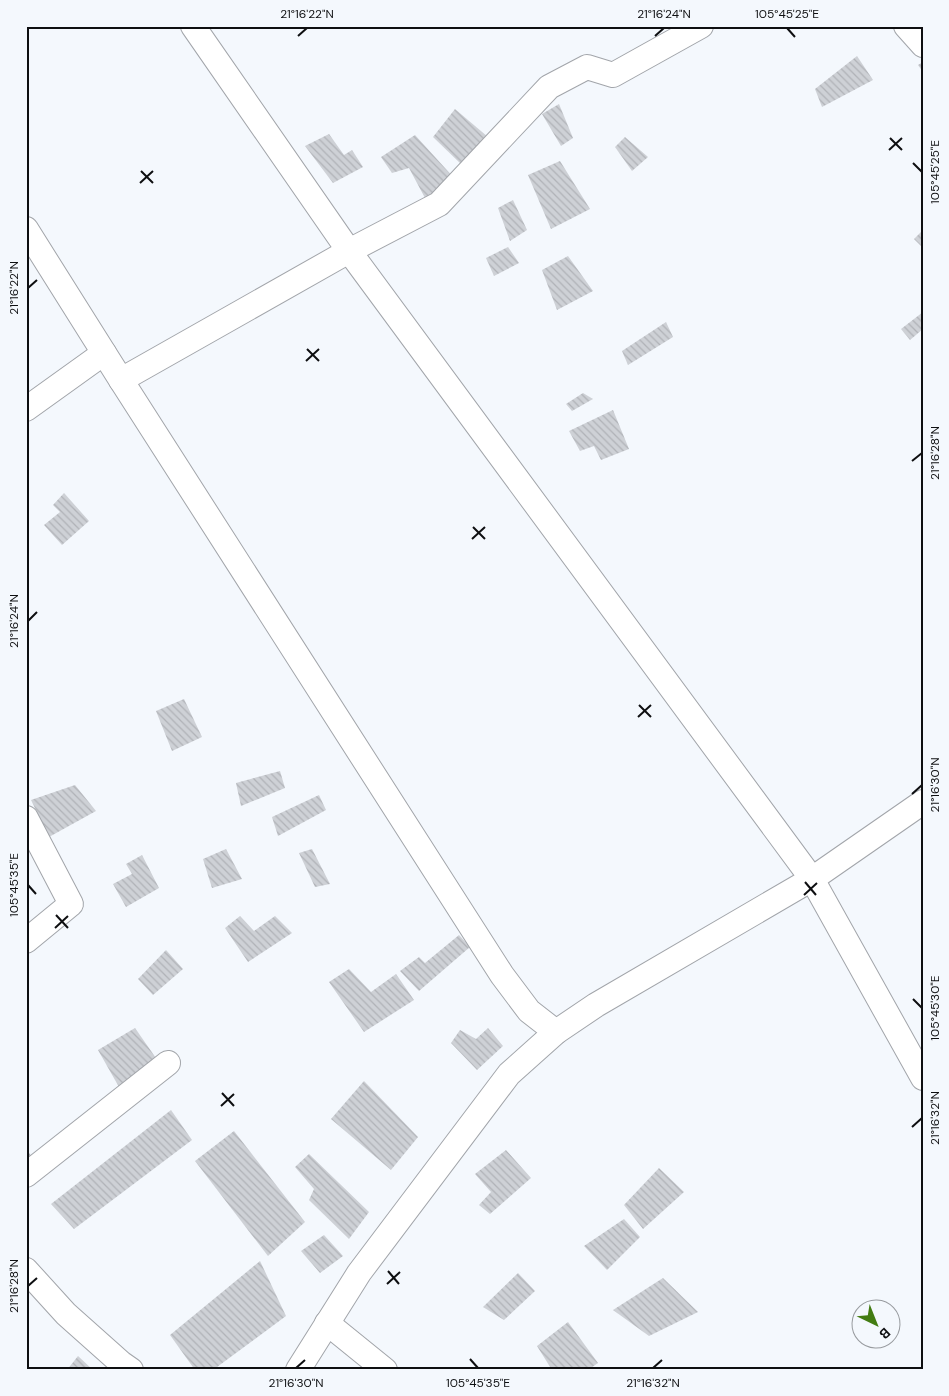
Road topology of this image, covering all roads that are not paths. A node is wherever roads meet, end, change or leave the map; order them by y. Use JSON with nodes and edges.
{"nodes":[{"id":1,"x":193,"y":26,"type":"edge"},
{"id":2,"x":701,"y":26,"type":"edge"},
{"id":3,"x":906,"y":26,"type":"edge"},
{"id":4,"x":923,"y":45,"type":"edge"},
{"id":5,"x":26,"y":228,"type":"edge"},
{"id":6,"x":349,"y":251,"type":"junction"},
{"id":7,"x":104,"y":353,"type":"junction"},
{"id":8,"x":121,"y":380,"type":"junction"},
{"id":9,"x":26,"y":409,"type":"edge"},
{"id":10,"x":923,"y":802,"type":"edge"},
{"id":11,"x":26,"y":818,"type":"edge"},
{"id":12,"x":812,"y":879,"type":"junction"},
{"id":13,"x":26,"y":942,"type":"edge"},
{"id":14,"x":556,"y":1032,"type":"junction"},
{"id":15,"x":168,"y":1062,"type":"dead end"},
{"id":16,"x":923,"y":1078,"type":"edge"},
{"id":17,"x":26,"y":1175,"type":"edge"},
{"id":18,"x":26,"y":1270,"type":"edge"},
{"id":19,"x":327,"y":1323,"type":"junction"},
{"id":20,"x":131,"y":1370,"type":"edge"},
{"id":21,"x":298,"y":1370,"type":"edge"},
{"id":22,"x":385,"y":1370,"type":"edge"}],
"edges":[{"from":1,"to":6,"type":"street"},
{"from":2,"to":6,"type":"street"},
{"from":3,"to":4,"type":"street"},
{"from":5,"to":7,"type":"street"},
{"from":6,"to":8,"type":"street"},
{"from":6,"to":12,"type":"street"},
{"from":7,"to":8,"type":"street"},
{"from":7,"to":9,"type":"street"},
{"from":8,"to":14,"type":"street"},
{"from":10,"to":12,"type":"street"},
{"from":11,"to":13,"type":"street"},
{"from":12,"to":14,"type":"street"},
{"from":12,"to":16,"type":"street"},
{"from":14,"to":19,"type":"street"},
{"from":15,"to":17,"type":"street"},
{"from":18,"to":20,"type":"street"},
{"from":19,"to":21,"type":"street"},
{"from":19,"to":22,"type":"street"}]}
